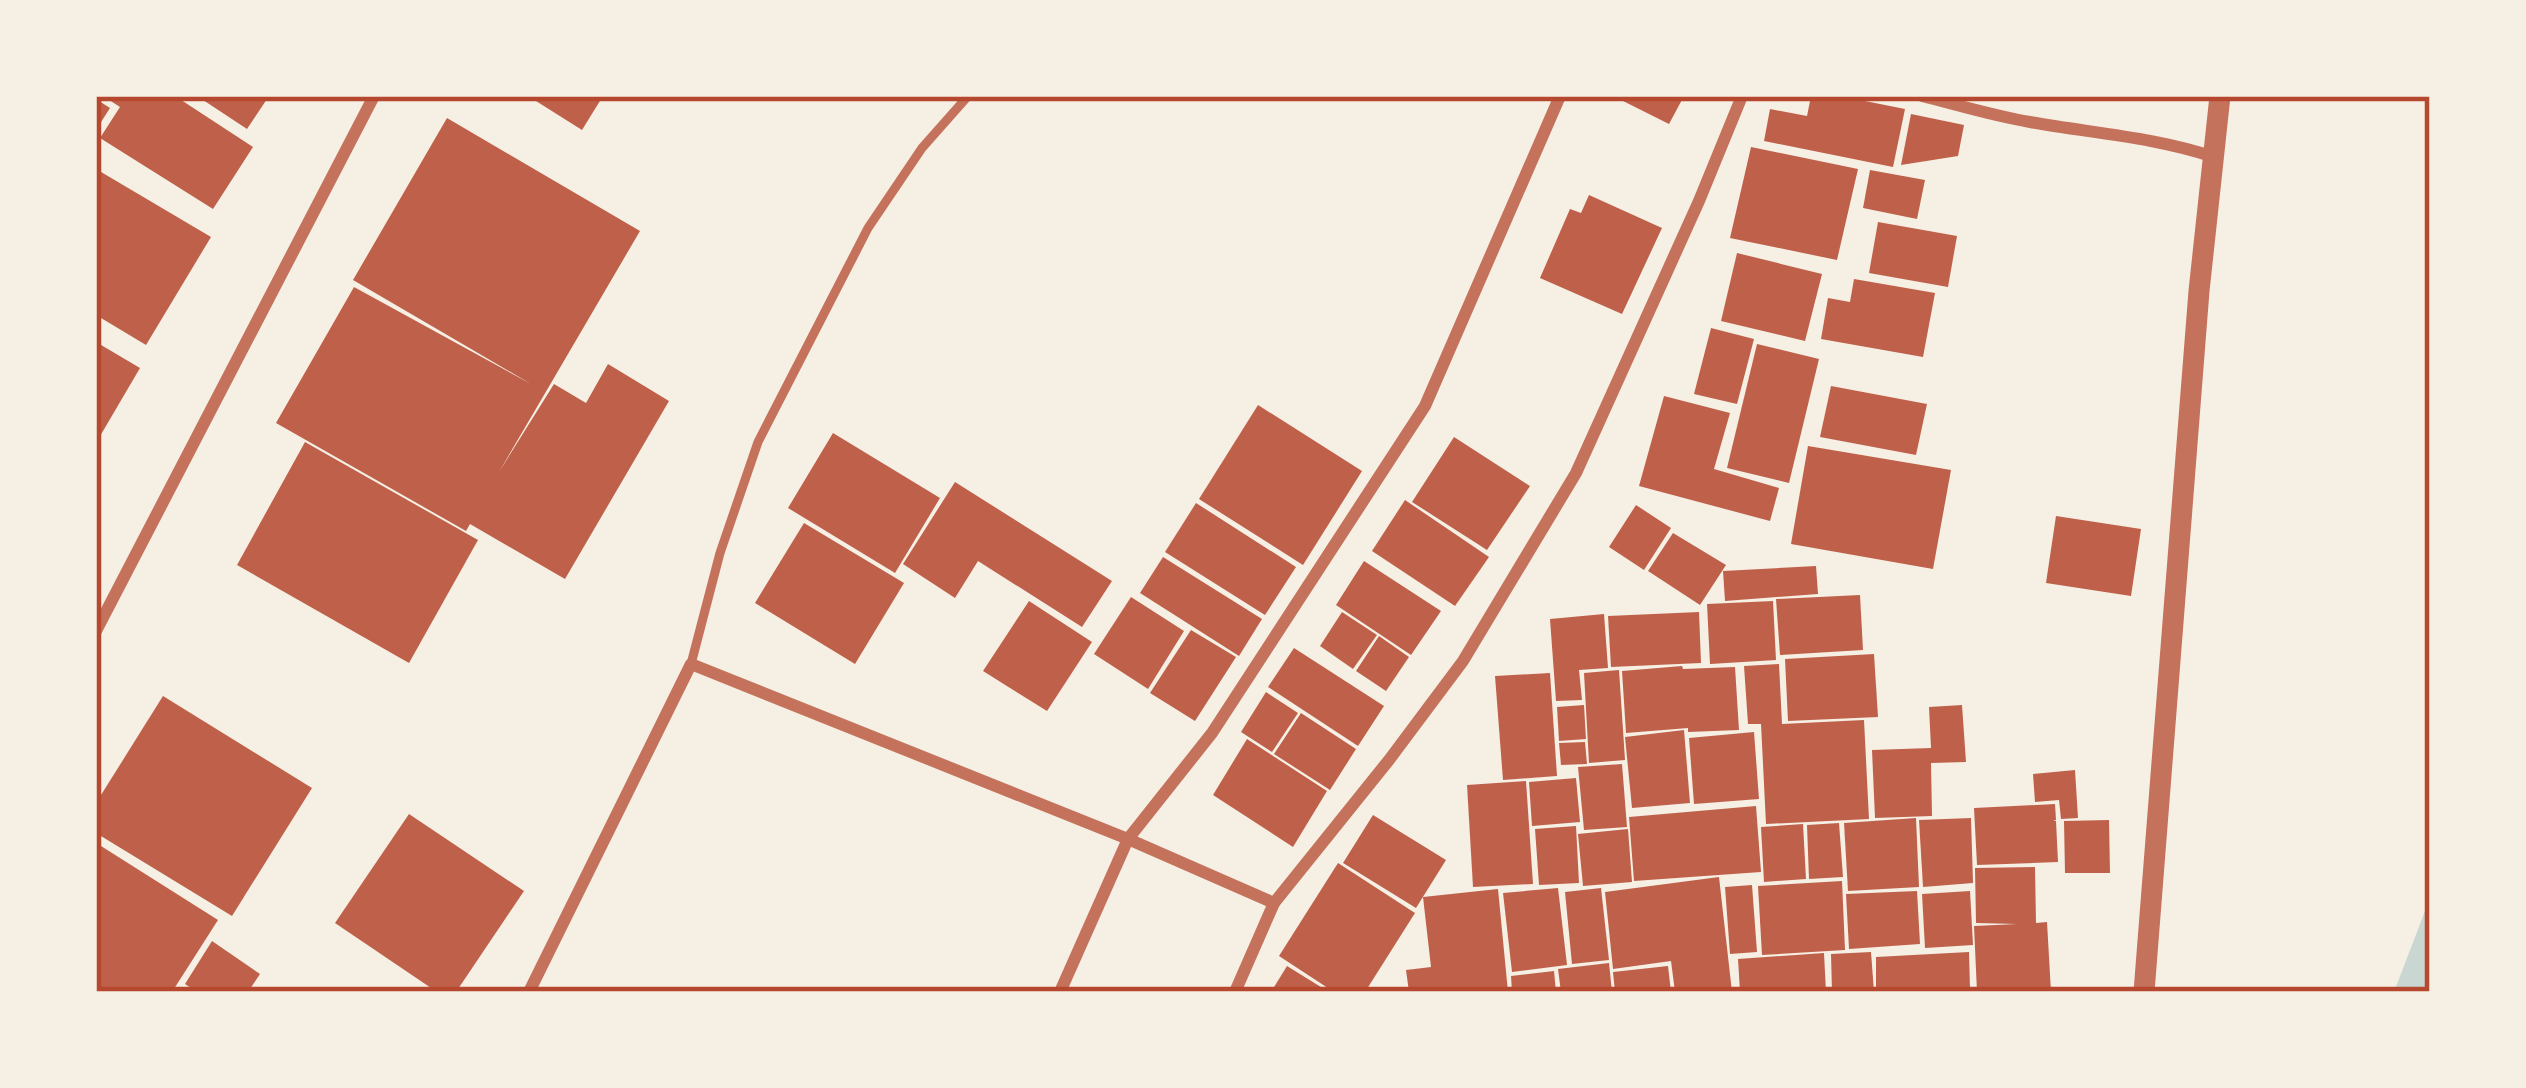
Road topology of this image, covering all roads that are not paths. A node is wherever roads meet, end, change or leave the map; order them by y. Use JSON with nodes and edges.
{"nodes":[{"id":1,"x":374,"y":96,"type":"edge"},
{"id":2,"x":968,"y":96,"type":"edge"},
{"id":3,"x":1560,"y":96,"type":"edge"},
{"id":4,"x":1742,"y":96,"type":"edge"},
{"id":5,"x":1922,"y":96,"type":"edge"},
{"id":6,"x":2221,"y":96,"type":"edge"},
{"id":7,"x":2214,"y":158,"type":"junction"},
{"id":8,"x":96,"y":631,"type":"edge"},
{"id":9,"x":691,"y":664,"type":"junction"},
{"id":10,"x":1127,"y":839,"type":"junction"},
{"id":11,"x":1274,"y":903,"type":"junction"},
{"id":12,"x":529,"y":992,"type":"edge"},
{"id":13,"x":1060,"y":992,"type":"edge"},
{"id":14,"x":1235,"y":992,"type":"edge"},
{"id":15,"x":2144,"y":992,"type":"edge"}],
"edges":[{"from":1,"to":8,"type":"street"},
{"from":2,"to":9,"type":"lane"},
{"from":3,"to":10,"type":"street"},
{"from":4,"to":11,"type":"street"},
{"from":5,"to":7,"type":"street"},
{"from":6,"to":7,"type":"street"},
{"from":7,"to":15,"type":"street"},
{"from":9,"to":10,"type":"street"},
{"from":9,"to":12,"type":"street"},
{"from":10,"to":11,"type":"street"},
{"from":10,"to":13,"type":"street"},
{"from":11,"to":14,"type":"street"}]}
